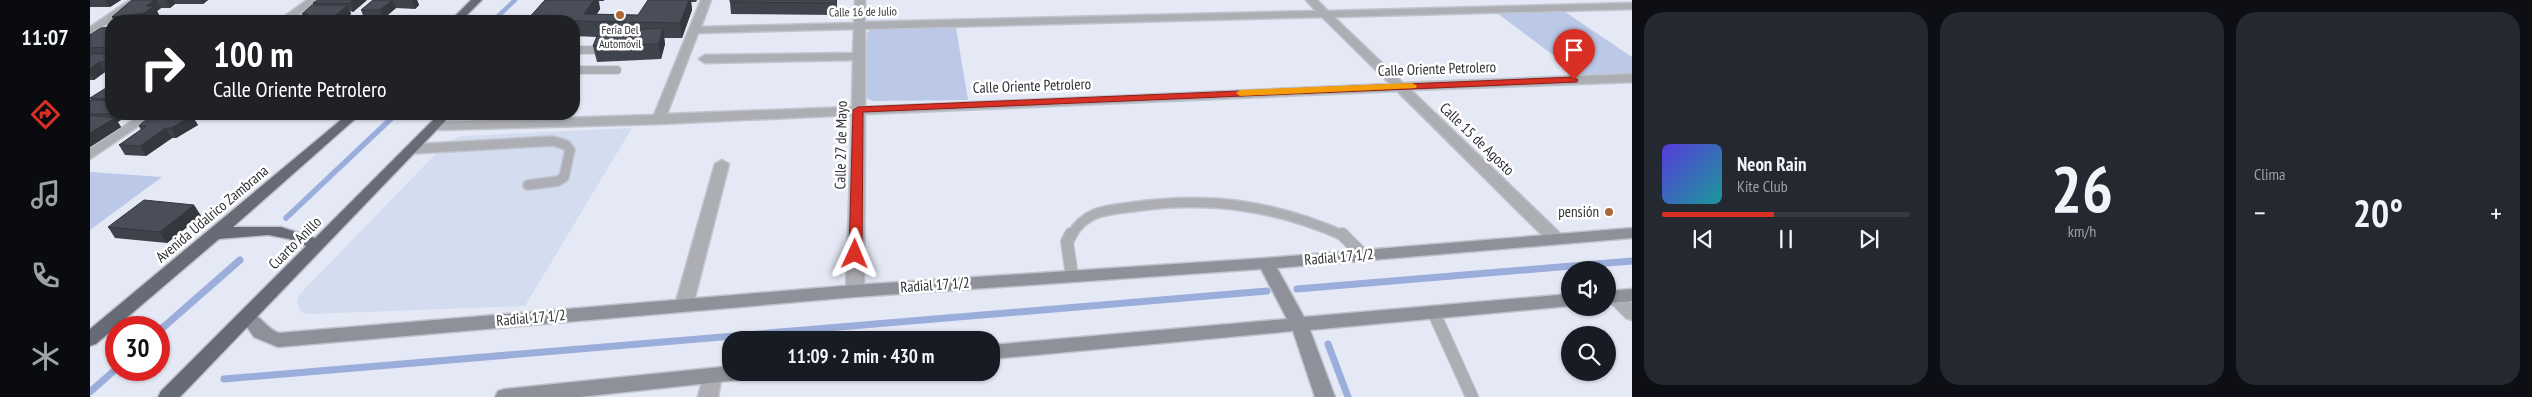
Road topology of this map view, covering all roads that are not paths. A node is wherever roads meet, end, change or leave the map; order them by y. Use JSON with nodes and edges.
{"nodes":[{"id":1,"x":137,"y":0,"type":"edge"},
{"id":2,"x":314,"y":0,"type":"edge"},
{"id":3,"x":477,"y":0,"type":"edge"},
{"id":4,"x":706,"y":0,"type":"edge"},
{"id":5,"x":860,"y":0,"type":"edge"},
{"id":6,"x":1311,"y":0,"type":"edge"},
{"id":7,"x":1632,"y":6,"type":"edge"},
{"id":8,"x":115,"y":15,"type":"edge"},
{"id":9,"x":292,"y":15,"type":"edge"},
{"id":10,"x":461,"y":15,"type":"edge"},
{"id":11,"x":1326,"y":15,"type":"junction"},
{"id":12,"x":105,"y":22,"type":"edge"},
{"id":13,"x":860,"y":26,"type":"junction"},
{"id":14,"x":695,"y":30,"type":"junction"},
{"id":15,"x":90,"y":32,"type":"edge"},
{"id":16,"x":580,"y":50,"type":"edge"},
{"id":17,"x":602,"y":50,"type":"edge"},
{"id":18,"x":859,"y":56,"type":"junction"},
{"id":19,"x":705,"y":59,"type":"dead end"},
{"id":20,"x":580,"y":70,"type":"edge"},
{"id":21,"x":617,"y":70,"type":"dead end"},
{"id":22,"x":1632,"y":78,"type":"edge"},
{"id":23,"x":1399,"y":86,"type":"junction"},
{"id":24,"x":858,"y":110,"type":"junction"},
{"id":25,"x":141,"y":120,"type":"edge"},
{"id":26,"x":347,"y":120,"type":"edge"},
{"id":27,"x":440,"y":120,"type":"edge"},
{"id":28,"x":658,"y":120,"type":"junction"},
{"id":29,"x":434,"y":126,"type":"junction"},
{"id":30,"x":412,"y":149,"type":"junction"},
{"id":31,"x":90,"y":155,"type":"edge"},
{"id":32,"x":722,"y":164,"type":"dead end"},
{"id":33,"x":528,"y":185,"type":"dead end"},
{"id":34,"x":1632,"y":232,"type":"edge"},
{"id":35,"x":211,"y":236,"type":"junction"},
{"id":36,"x":1555,"y":238,"type":"junction"},
{"id":37,"x":318,"y":246,"type":"junction"},
{"id":38,"x":1363,"y":255,"type":"junction"},
{"id":39,"x":1266,"y":263,"type":"junction"},
{"id":40,"x":1072,"y":276,"type":"junction"},
{"id":41,"x":855,"y":290,"type":"junction"},
{"id":42,"x":1632,"y":295,"type":"edge"},
{"id":43,"x":1616,"y":296,"type":"edge"},
{"id":44,"x":1616,"y":300,"type":"edge"},
{"id":45,"x":1561,"y":301,"type":"edge"},
{"id":46,"x":684,"y":305,"type":"junction"},
{"id":47,"x":1434,"y":313,"type":"junction"},
{"id":48,"x":1632,"y":314,"type":"edge"},
{"id":49,"x":249,"y":317,"type":"junction"},
{"id":50,"x":1300,"y":326,"type":"junction"},
{"id":51,"x":90,"y":339,"type":"edge"},
{"id":52,"x":1000,"y":351,"type":"edge"},
{"id":53,"x":722,"y":374,"type":"edge"},
{"id":54,"x":712,"y":375,"type":"junction"},
{"id":55,"x":168,"y":397,"type":"edge"},
{"id":56,"x":505,"y":397,"type":"edge"},
{"id":57,"x":708,"y":397,"type":"edge"},
{"id":58,"x":1324,"y":397,"type":"edge"},
{"id":59,"x":1472,"y":397,"type":"edge"}],
"edges":[{"from":1,"to":8,"type":"street"},
{"from":2,"to":9,"type":"street"},
{"from":3,"to":10,"type":"highway"},
{"from":4,"to":14,"type":"street"},
{"from":5,"to":13,"type":"street","name":"Calle 27 de Mayo"},
{"from":6,"to":11,"type":"street","name":"Calle 15 de Agosto"},
{"from":7,"to":11,"type":"street","name":"Calle 16 de Julio"},
{"from":11,"to":13,"type":"street","name":"Calle 16 de Julio"},
{"from":11,"to":23,"type":"street","name":"Calle 15 de Agosto"},
{"from":12,"to":15,"type":"street"},
{"from":13,"to":14,"type":"street","name":"Calle 16 de Julio"},
{"from":13,"to":18,"type":"street","name":"Calle 27 de Mayo"},
{"from":14,"to":28,"type":"street"},
{"from":16,"to":17,"type":"lane"},
{"from":18,"to":19,"type":"street"},
{"from":18,"to":24,"type":"street","name":"Calle 27 de Mayo"},
{"from":20,"to":21,"type":"lane"},
{"from":22,"to":23,"type":"street","name":"Calle Oriente Petrolero"},
{"from":23,"to":24,"type":"street","name":"Calle Oriente Petrolero"},
{"from":23,"to":36,"type":"street","name":"Calle 15 de Agosto"},
{"from":24,"to":28,"type":"street","name":"Calle Oriente Petrolero"},
{"from":24,"to":41,"type":"street","name":"Calle 27 de Mayo"},
{"from":25,"to":31,"type":"street"},
{"from":26,"to":35,"type":"highway","name":"Avenida Udalrico Zambrana"},
{"from":27,"to":29,"type":"highway","name":"Cuarto Anillo"},
{"from":28,"to":29,"type":"street","name":"Calle Oriente Petrolero"},
{"from":29,"to":30,"type":"highway","name":"Cuarto Anillo"},
{"from":30,"to":33,"type":"lane"},
{"from":30,"to":37,"type":"highway","name":"Cuarto Anillo"},
{"from":32,"to":46,"type":"street"},
{"from":34,"to":36,"type":"main road","name":"Radial 17 1/2"},
{"from":35,"to":37,"type":"highway"},
{"from":35,"to":51,"type":"highway","name":"Avenida Udalrico Zambrana"},
{"from":36,"to":38,"type":"main road","name":"Radial 17 1/2"},
{"from":37,"to":49,"type":"highway","name":"Cuarto Anillo"},
{"from":38,"to":39,"type":"main road","name":"Radial 17 1/2"},
{"from":38,"to":40,"type":"lane"},
{"from":39,"to":40,"type":"main road","name":"Radial 17 1/2"},
{"from":39,"to":50,"type":"main road"},
{"from":40,"to":41,"type":"main road","name":"Radial 17 1/2"},
{"from":41,"to":46,"type":"main road","name":"Radial 17 1/2"},
{"from":42,"to":43,"type":"main road"},
{"from":44,"to":48,"type":"street"},
{"from":45,"to":47,"type":"main road"},
{"from":46,"to":49,"type":"main road","name":"Radial 17 1/2"},
{"from":47,"to":50,"type":"main road"},
{"from":47,"to":59,"type":"lane"},
{"from":49,"to":55,"type":"highway","name":"Cuarto Anillo"},
{"from":50,"to":52,"type":"main road"},
{"from":50,"to":58,"type":"main road"},
{"from":53,"to":54,"type":"main road"},
{"from":54,"to":56,"type":"main road"},
{"from":54,"to":57,"type":"street"}]}
